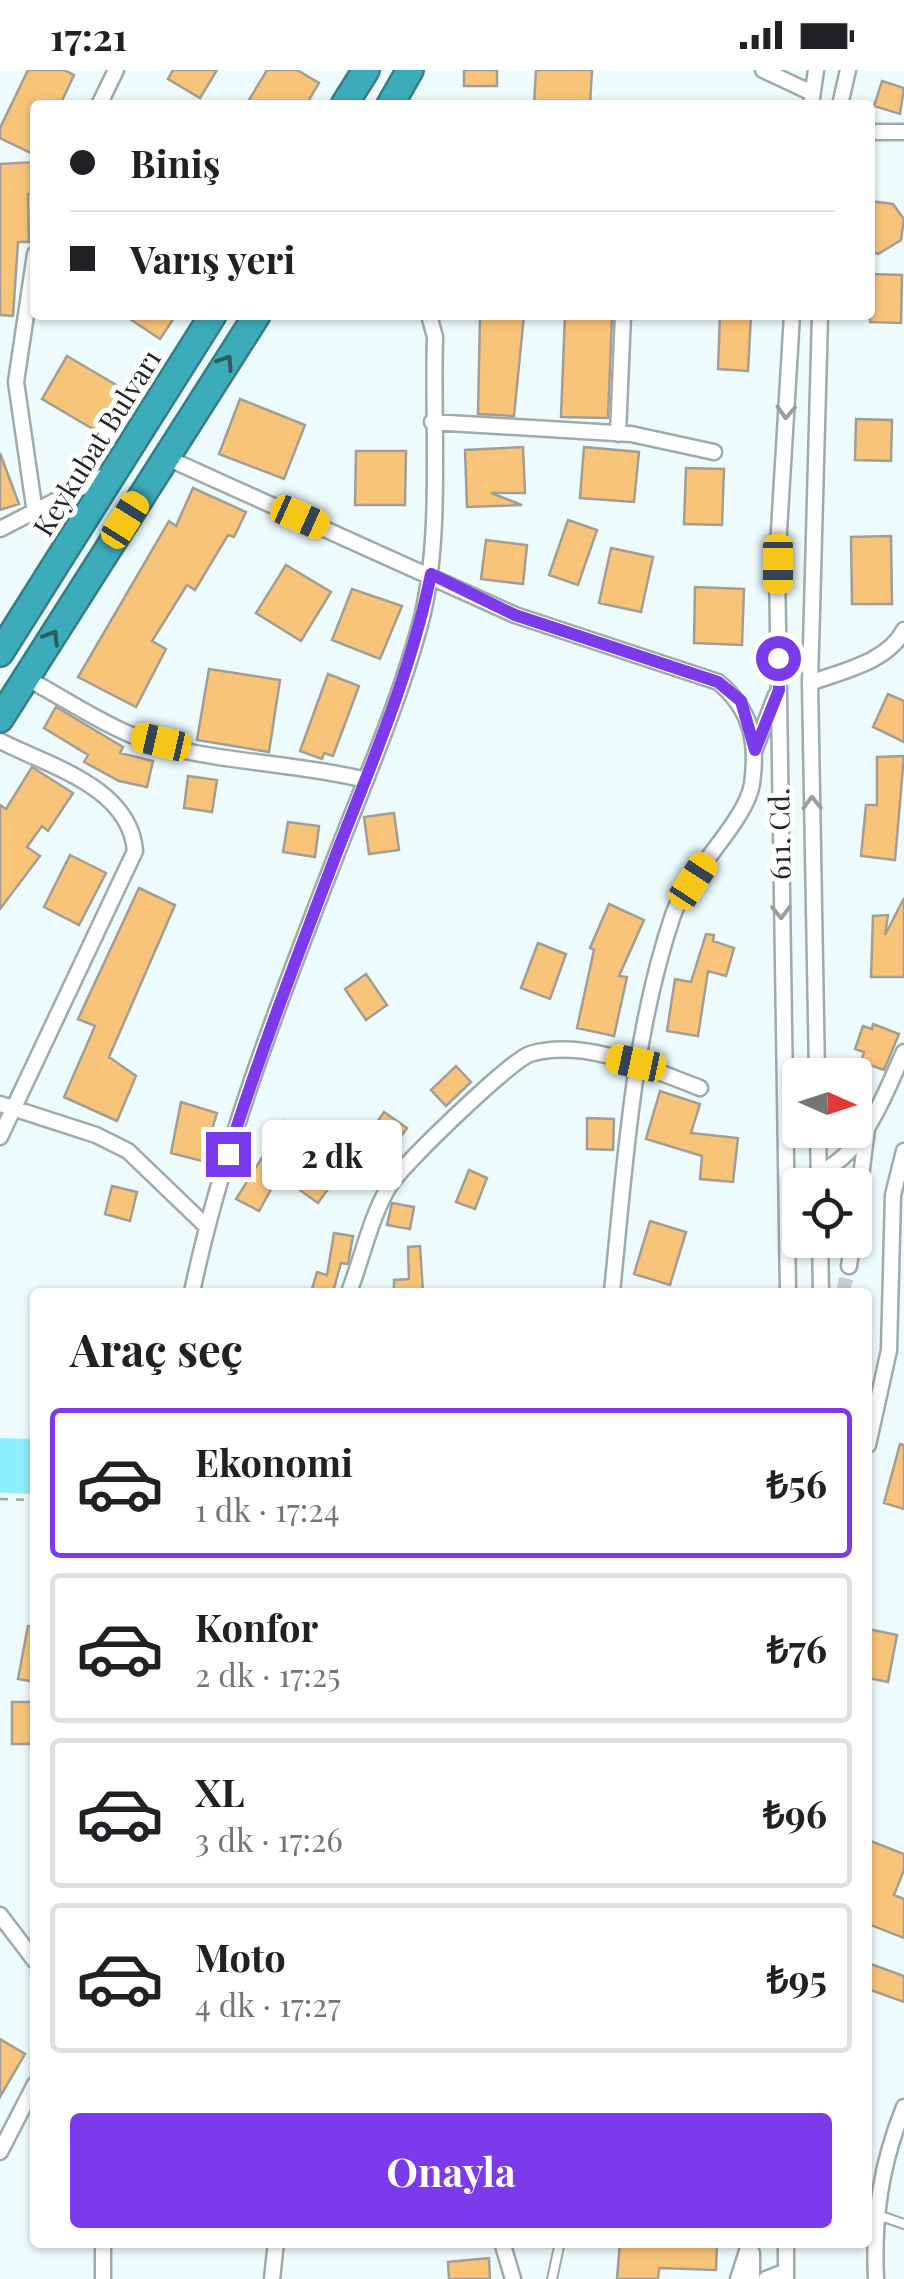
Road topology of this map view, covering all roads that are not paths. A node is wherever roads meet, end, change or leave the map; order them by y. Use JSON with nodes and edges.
{"nodes":[{"id":1,"x":116,"y":70,"type":"edge"},
{"id":2,"x":366,"y":70,"type":"edge"},
{"id":3,"x":410,"y":70,"type":"edge"},
{"id":4,"x":763,"y":70,"type":"edge"},
{"id":5,"x":816,"y":70,"type":"edge"},
{"id":6,"x":848,"y":70,"type":"edge"},
{"id":7,"x":812,"y":99,"type":"edge"},
{"id":8,"x":101,"y":100,"type":"edge"},
{"id":9,"x":347,"y":100,"type":"edge"},
{"id":10,"x":393,"y":100,"type":"edge"},
{"id":11,"x":841,"y":100,"type":"edge"},
{"id":12,"x":875,"y":132,"type":"edge"},
{"id":13,"x":904,"y":132,"type":"edge"},
{"id":14,"x":30,"y":288,"type":"edge"},
{"id":15,"x":210,"y":320,"type":"edge"},
{"id":16,"x":254,"y":320,"type":"edge"},
{"id":17,"x":431,"y":320,"type":"edge"},
{"id":18,"x":623,"y":320,"type":"edge"},
{"id":19,"x":792,"y":320,"type":"edge"},
{"id":20,"x":820,"y":320,"type":"edge"},
{"id":21,"x":432,"y":422,"type":"junction"},
{"id":22,"x":618,"y":434,"type":"junction"},
{"id":23,"x":714,"y":452,"type":"dead end"},
{"id":24,"x":164,"y":456,"type":"junction"},
{"id":25,"x":116,"y":469,"type":"junction"},
{"id":26,"x":35,"y":513,"type":"junction"},
{"id":27,"x":0,"y":529,"type":"edge"},
{"id":28,"x":431,"y":574,"type":"junction"},
{"id":29,"x":904,"y":630,"type":"edge"},
{"id":30,"x":0,"y":653,"type":"edge"},
{"id":31,"x":26,"y":678,"type":"junction"},
{"id":32,"x":810,"y":683,"type":"junction"},
{"id":33,"x":779,"y":690,"type":"junction"},
{"id":34,"x":0,"y":719,"type":"edge"},
{"id":35,"x":0,"y":741,"type":"edge"},
{"id":36,"x":755,"y":750,"type":"junction"},
{"id":37,"x":366,"y":780,"type":"junction"},
{"id":38,"x":904,"y":1052,"type":"edge"},
{"id":39,"x":817,"y":1058,"type":"edge"},
{"id":40,"x":636,"y":1063,"type":"junction"},
{"id":41,"x":700,"y":1088,"type":"dead end"},
{"id":42,"x":7,"y":1106,"type":"edge"},
{"id":43,"x":872,"y":1119,"type":"edge"},
{"id":44,"x":0,"y":1137,"type":"edge"},
{"id":45,"x":852,"y":1148,"type":"edge"},
{"id":46,"x":904,"y":1152,"type":"edge"},
{"id":47,"x":833,"y":1168,"type":"edge"},
{"id":48,"x":206,"y":1226,"type":"junction"},
{"id":49,"x":820,"y":1258,"type":"edge"},
{"id":50,"x":851,"y":1258,"type":"edge"},
{"id":51,"x":850,"y":1266,"type":"tunnel mouth"},
{"id":52,"x":193,"y":1288,"type":"edge"},
{"id":53,"x":351,"y":1288,"type":"edge"},
{"id":54,"x":612,"y":1288,"type":"edge"},
{"id":55,"x":788,"y":1288,"type":"edge"},
{"id":56,"x":821,"y":1288,"type":"edge"},
{"id":57,"x":872,"y":1427,"type":"edge"},
{"id":58,"x":0,"y":1915,"type":"edge"},
{"id":59,"x":30,"y":1954,"type":"edge"},
{"id":60,"x":30,"y":2093,"type":"edge"},
{"id":61,"x":904,"y":2107,"type":"edge"},
{"id":62,"x":0,"y":2150,"type":"edge"},
{"id":63,"x":875,"y":2214,"type":"junction"},
{"id":64,"x":904,"y":2224,"type":"edge"},
{"id":65,"x":103,"y":2248,"type":"edge"},
{"id":66,"x":273,"y":2248,"type":"edge"},
{"id":67,"x":504,"y":2248,"type":"edge"},
{"id":68,"x":559,"y":2248,"type":"edge"},
{"id":69,"x":749,"y":2248,"type":"edge"},
{"id":70,"x":751,"y":2248,"type":"edge"},
{"id":71,"x":786,"y":2248,"type":"edge"},
{"id":72,"x":786,"y":2275,"type":"edge"},
{"id":73,"x":103,"y":2279,"type":"edge"},
{"id":74,"x":272,"y":2279,"type":"edge"},
{"id":75,"x":513,"y":2279,"type":"edge"},
{"id":76,"x":552,"y":2279,"type":"edge"},
{"id":77,"x":738,"y":2279,"type":"edge"},
{"id":78,"x":752,"y":2279,"type":"edge"},
{"id":79,"x":766,"y":2279,"type":"edge"},
{"id":80,"x":876,"y":2279,"type":"edge"}],
"edges":[{"from":1,"to":8,"type":"street"},
{"from":2,"to":9,"type":"highway"},
{"from":3,"to":10,"type":"highway"},
{"from":4,"to":7,"type":"street"},
{"from":5,"to":7,"type":"street"},
{"from":6,"to":11,"type":"street"},
{"from":12,"to":13,"type":"street"},
{"from":14,"to":26,"type":"street"},
{"from":15,"to":25,"type":"highway","name":"Keykubat Bulvarı"},
{"from":24,"to":16,"type":"highway","one_way":true},
{"from":17,"to":21,"type":"street"},
{"from":18,"to":22,"type":"street"},
{"from":19,"to":33,"type":"street","name":"611. Cd.","one_way":true},
{"from":20,"to":32,"type":"street","name":"611. Cd."},
{"from":21,"to":22,"type":"street"},
{"from":21,"to":28,"type":"street"},
{"from":22,"to":23,"type":"street"},
{"from":24,"to":28,"type":"street"},
{"from":31,"to":24,"type":"highway","one_way":true},
{"from":25,"to":26,"type":"street"},
{"from":25,"to":30,"type":"highway","name":"Keykubat Bulvarı"},
{"from":26,"to":27,"type":"street"},
{"from":28,"to":36,"type":"street"},
{"from":28,"to":37,"type":"street"},
{"from":29,"to":32,"type":"street"},
{"from":31,"to":34,"type":"highway"},
{"from":31,"to":37,"type":"street"},
{"from":39,"to":32,"type":"street","name":"611. Cd.","one_way":true},
{"from":33,"to":36,"type":"street"},
{"from":33,"to":55,"type":"street","name":"611. Cd.","one_way":true},
{"from":35,"to":42,"type":"street"},
{"from":36,"to":40,"type":"street"},
{"from":37,"to":48,"type":"street"},
{"from":38,"to":43,"type":"street"},
{"from":40,"to":41,"type":"street"},
{"from":40,"to":53,"type":"street"},
{"from":40,"to":54,"type":"street"},
{"from":42,"to":44,"type":"street"},
{"from":42,"to":48,"type":"street"},
{"from":45,"to":47,"type":"street"},
{"from":46,"to":57,"type":"street"},
{"from":48,"to":52,"type":"street"},
{"from":49,"to":56,"type":"street"},
{"from":50,"to":51,"type":"street"},
{"from":58,"to":59,"type":"street"},
{"from":60,"to":62,"type":"street"},
{"from":61,"to":63,"type":"street"},
{"from":63,"to":64,"type":"lane"},
{"from":63,"to":80,"type":"street"},
{"from":65,"to":73,"type":"street"},
{"from":66,"to":74,"type":"street"},
{"from":67,"to":75,"type":"street"},
{"from":68,"to":76,"type":"lane"},
{"from":69,"to":77,"type":"street"},
{"from":70,"to":78,"type":"street"},
{"from":71,"to":72,"type":"street"},
{"from":72,"to":79,"type":"street"}]}
